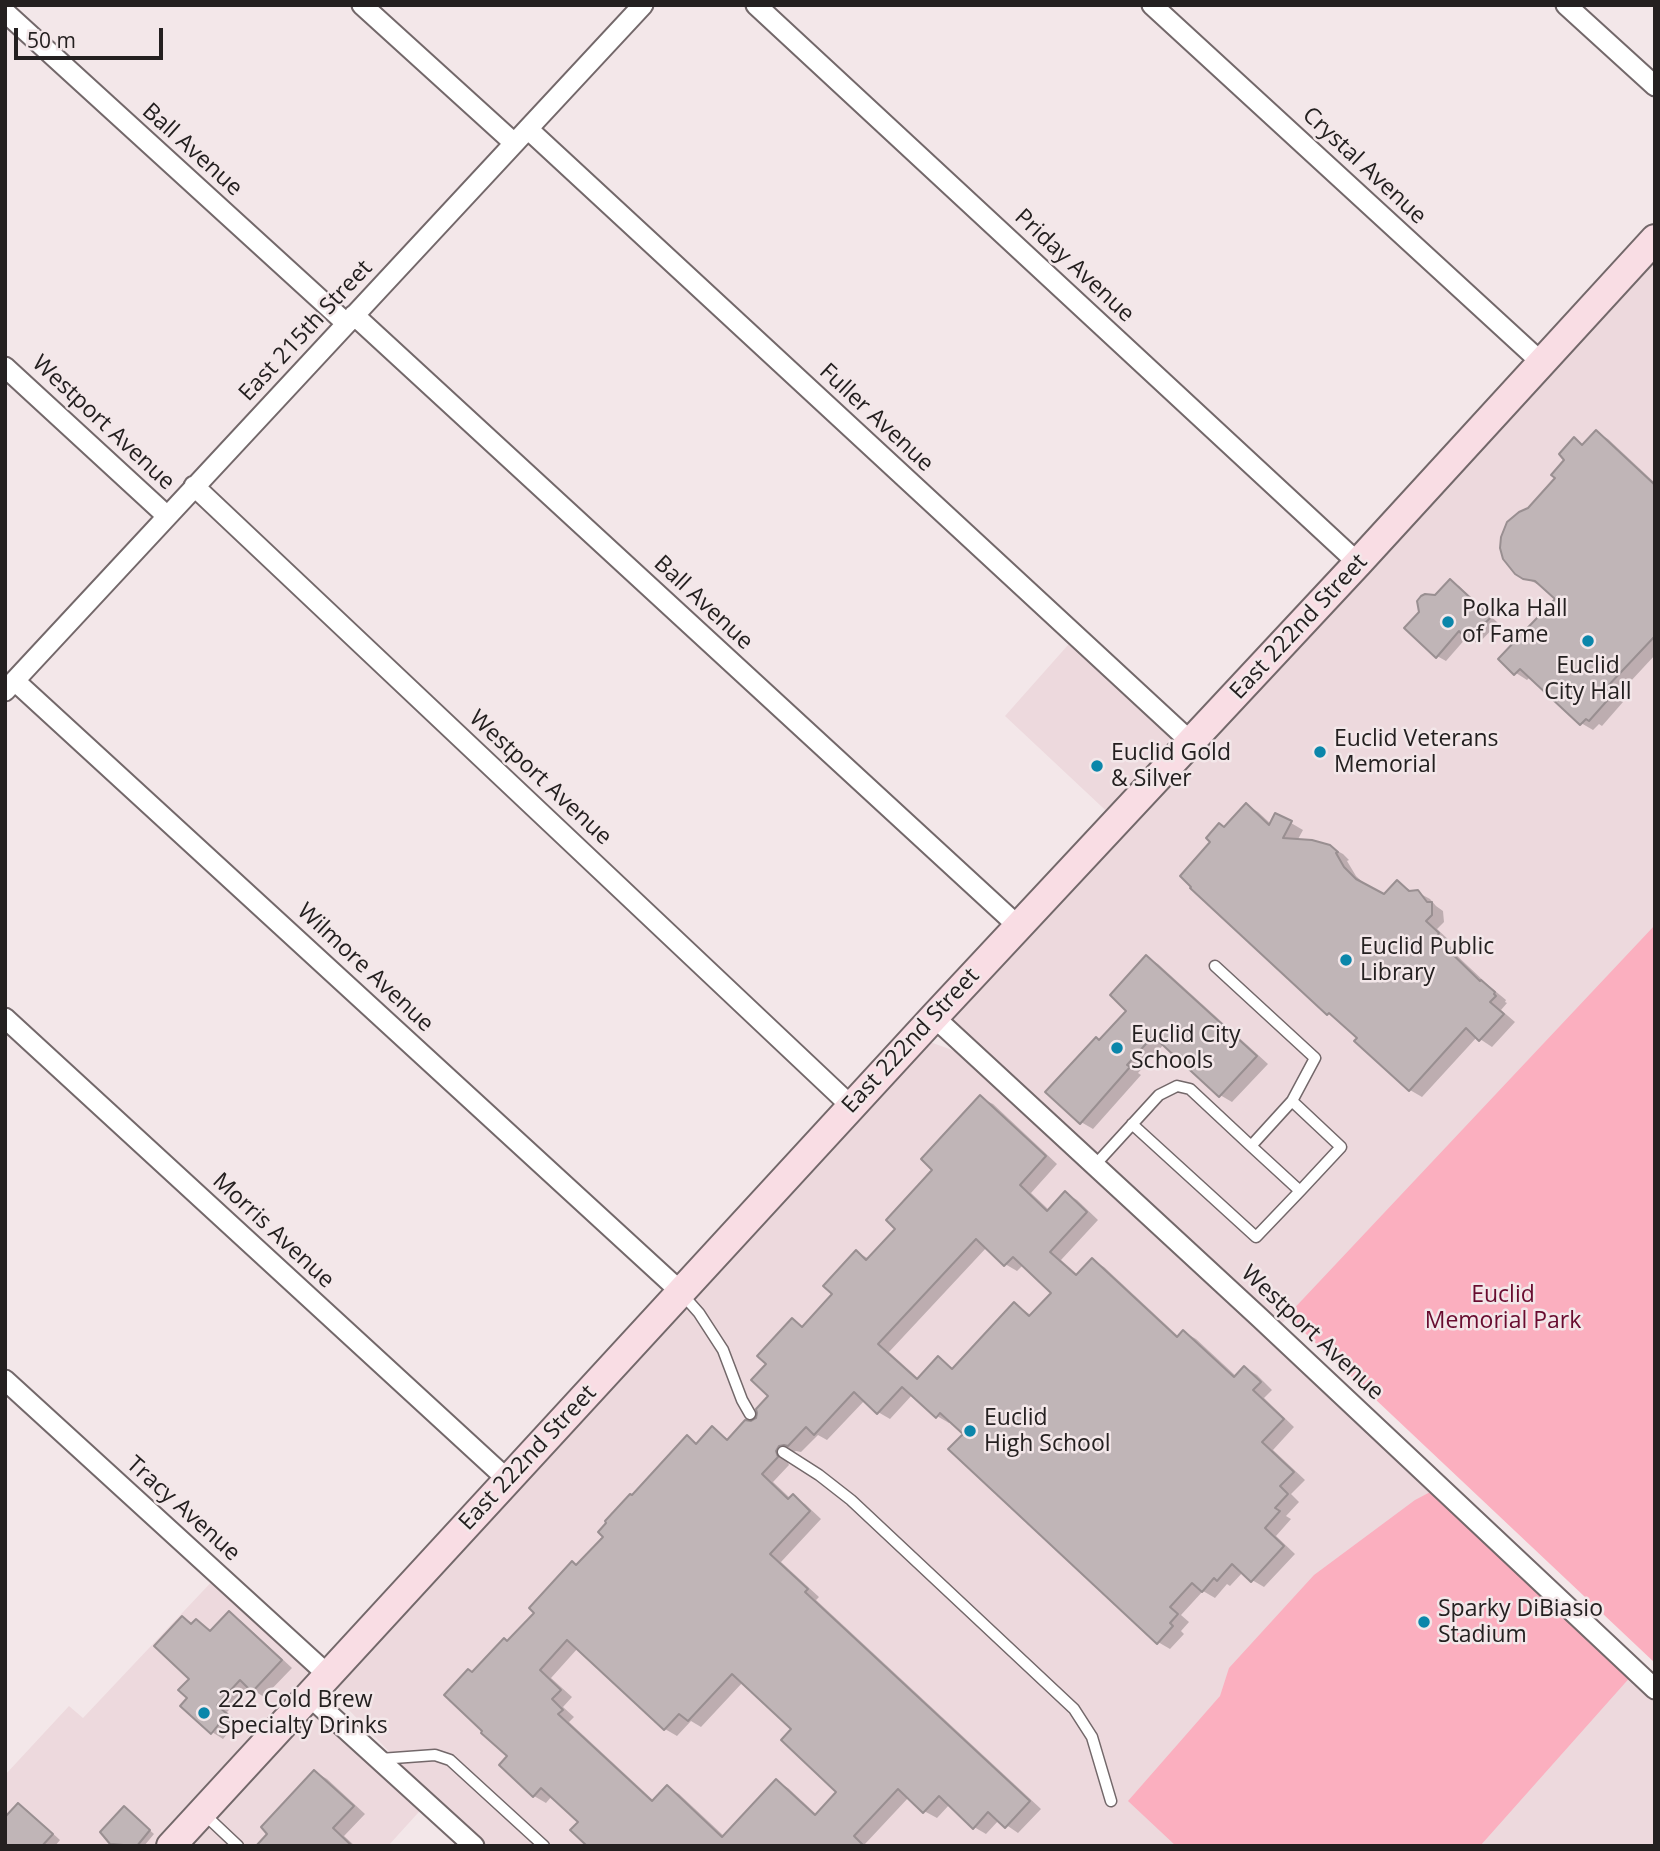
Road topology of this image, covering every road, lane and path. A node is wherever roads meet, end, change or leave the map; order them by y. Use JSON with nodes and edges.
{"nodes":[{"id":1,"x":362,"y":5,"type":"edge"},
{"id":2,"x":643,"y":5,"type":"edge"},
{"id":3,"x":756,"y":5,"type":"edge"},
{"id":4,"x":1153,"y":5,"type":"edge"},
{"id":5,"x":1566,"y":5,"type":"edge"},
{"id":6,"x":5,"y":12,"type":"edge"},
{"id":7,"x":1655,"y":86,"type":"edge"},
{"id":8,"x":521,"y":136,"type":"junction"},
{"id":9,"x":1655,"y":239,"type":"edge"},
{"id":10,"x":350,"y":319,"type":"junction"},
{"id":11,"x":1542,"y":363,"type":"junction"},
{"id":12,"x":5,"y":367,"type":"edge"},
{"id":13,"x":194,"y":486,"type":"junction"},
{"id":14,"x":167,"y":516,"type":"junction"},
{"id":15,"x":1358,"y":563,"type":"junction"},
{"id":16,"x":10,"y":686,"type":"edge"},
{"id":17,"x":1192,"y":743,"type":"junction"},
{"id":18,"x":1018,"y":926,"type":"junction"},
{"id":19,"x":1215,"y":966,"type":"dead end"},
{"id":20,"x":934,"y":1017,"type":"junction"},
{"id":21,"x":5,"y":1018,"type":"edge"},
{"id":22,"x":1292,"y":1101,"type":"junction"},
{"id":23,"x":851,"y":1106,"type":"junction"},
{"id":24,"x":1132,"y":1124,"type":"junction"},
{"id":25,"x":1251,"y":1146,"type":"junction"},
{"id":26,"x":1095,"y":1165,"type":"junction"},
{"id":27,"x":1300,"y":1191,"type":"junction"},
{"id":28,"x":681,"y":1292,"type":"junction"},
{"id":29,"x":5,"y":1380,"type":"edge"},
{"id":30,"x":750,"y":1414,"type":"dead end"},
{"id":31,"x":783,"y":1452,"type":"dead end"},
{"id":32,"x":508,"y":1480,"type":"junction"},
{"id":33,"x":327,"y":1674,"type":"junction"},
{"id":34,"x":1655,"y":1689,"type":"edge"},
{"id":35,"x":308,"y":1695,"type":"junction"},
{"id":36,"x":380,"y":1759,"type":"junction"},
{"id":37,"x":1111,"y":1801,"type":"dead end"},
{"id":38,"x":202,"y":1812,"type":"junction"},
{"id":39,"x":171,"y":1846,"type":"edge"},
{"id":40,"x":239,"y":1846,"type":"edge"},
{"id":41,"x":474,"y":1846,"type":"edge"},
{"id":42,"x":544,"y":1846,"type":"edge"}],
"edges":[{"from":1,"to":8,"type":"street","name":"Fuller Avenue"},
{"from":2,"to":8,"type":"street","name":"East 215th Street"},
{"from":3,"to":15,"type":"street","name":"Priday Avenue"},
{"from":4,"to":11,"type":"street","name":"Crystal Avenue"},
{"from":5,"to":7,"type":"street"},
{"from":6,"to":10,"type":"street","name":"Ball Avenue"},
{"from":8,"to":10,"type":"street","name":"East 215th Street"},
{"from":8,"to":17,"type":"street","name":"Fuller Avenue"},
{"from":9,"to":11,"type":"street","name":"East 222nd Street"},
{"from":10,"to":13,"type":"street","name":"East 215th Street"},
{"from":10,"to":18,"type":"street","name":"Ball Avenue"},
{"from":11,"to":15,"type":"street","name":"East 222nd Street"},
{"from":12,"to":14,"type":"street","name":"Westport Avenue"},
{"from":13,"to":14,"type":"street","name":"East 215th Street"},
{"from":13,"to":23,"type":"street","name":"Westport Avenue"},
{"from":14,"to":16,"type":"street","name":"East 215th Street"},
{"from":15,"to":17,"type":"street","name":"East 222nd Street"},
{"from":16,"to":28,"type":"street","name":"Wilmore Avenue"},
{"from":17,"to":18,"type":"street","name":"East 222nd Street"},
{"from":18,"to":20,"type":"street","name":"East 222nd Street"},
{"from":19,"to":22,"type":"lane"},
{"from":20,"to":23,"type":"street","name":"East 222nd Street"},
{"from":20,"to":26,"type":"street","name":"Westport Avenue"},
{"from":21,"to":32,"type":"street","name":"Morris Avenue"},
{"from":22,"to":25,"type":"lane"},
{"from":22,"to":27,"type":"lane"},
{"from":23,"to":28,"type":"street","name":"East 222nd Street"},
{"from":24,"to":25,"type":"lane"},
{"from":24,"to":26,"type":"lane"},
{"from":24,"to":27,"type":"lane"},
{"from":25,"to":27,"type":"lane"},
{"from":26,"to":34,"type":"street","name":"Westport Avenue"},
{"from":28,"to":30,"type":"lane"},
{"from":28,"to":32,"type":"street","name":"East 222nd Street"},
{"from":29,"to":33,"type":"street","name":"Tracy Avenue"},
{"from":31,"to":37,"type":"lane"},
{"from":32,"to":33,"type":"street","name":"East 222nd Street"},
{"from":33,"to":35,"type":"street","name":"East 222nd Street"},
{"from":35,"to":36,"type":"street"},
{"from":35,"to":38,"type":"street","name":"East 222nd Street"},
{"from":36,"to":41,"type":"street"},
{"from":36,"to":42,"type":"lane"},
{"from":38,"to":39,"type":"street","name":"East 222nd Street"},
{"from":38,"to":40,"type":"lane"}]}
